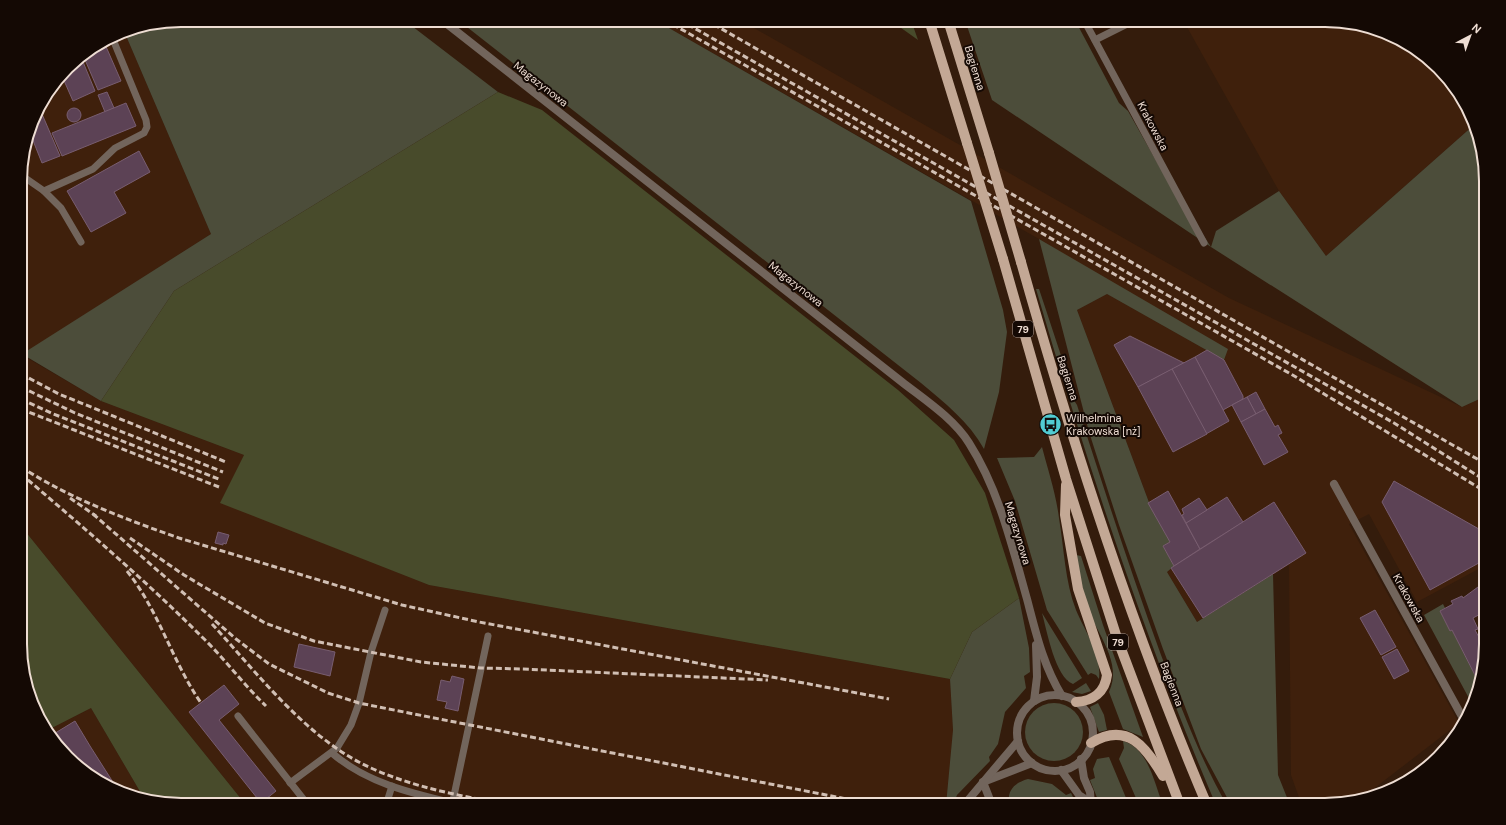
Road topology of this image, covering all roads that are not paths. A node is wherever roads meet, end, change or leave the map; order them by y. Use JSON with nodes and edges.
{"nodes":[{"id":1,"x":451,"y":27,"type":"edge"},
{"id":2,"x":931,"y":27,"type":"edge"},
{"id":3,"x":950,"y":27,"type":"edge"},
{"id":4,"x":1088,"y":27,"type":"edge"},
{"id":5,"x":1119,"y":27,"type":"edge"},
{"id":6,"x":1095,"y":40,"type":"junction"},
{"id":7,"x":114,"y":42,"type":"edge"},
{"id":8,"x":27,"y":179,"type":"edge"},
{"id":9,"x":44,"y":191,"type":"junction"},
{"id":10,"x":81,"y":242,"type":"dead end"},
{"id":11,"x":1204,"y":243,"type":"dead end"},
{"id":12,"x":1066,"y":479,"type":"junction"},
{"id":13,"x":1334,"y":484,"type":"dead end"},
{"id":14,"x":385,"y":610,"type":"dead end"},
{"id":15,"x":488,"y":636,"type":"dead end"},
{"id":16,"x":1036,"y":638,"type":"junction"},
{"id":17,"x":1062,"y":696,"type":"junction"},
{"id":18,"x":1034,"y":701,"type":"junction"},
{"id":19,"x":1076,"y":702,"type":"junction"},
{"id":20,"x":1461,"y":715,"type":"edge"},
{"id":21,"x":238,"y":716,"type":"dead end"},
{"id":22,"x":1018,"y":741,"type":"junction"},
{"id":23,"x":1091,"y":743,"type":"junction"},
{"id":24,"x":332,"y":752,"type":"junction"},
{"id":25,"x":1081,"y":759,"type":"junction"},
{"id":26,"x":1032,"y":763,"type":"junction"},
{"id":27,"x":1061,"y":770,"type":"junction"},
{"id":28,"x":983,"y":782,"type":"junction"},
{"id":29,"x":290,"y":783,"type":"junction"},
{"id":30,"x":392,"y":786,"type":"junction"},
{"id":31,"x":302,"y":798,"type":"edge"},
{"id":32,"x":388,"y":798,"type":"edge"},
{"id":33,"x":431,"y":798,"type":"edge"},
{"id":34,"x":454,"y":798,"type":"edge"},
{"id":35,"x":970,"y":798,"type":"edge"},
{"id":36,"x":989,"y":798,"type":"edge"},
{"id":37,"x":1083,"y":798,"type":"edge"},
{"id":38,"x":1090,"y":798,"type":"edge"},
{"id":39,"x":1176,"y":798,"type":"edge"},
{"id":40,"x":1177,"y":798,"type":"edge"},
{"id":41,"x":1204,"y":798,"type":"edge"}],
"edges":[{"from":1,"to":16,"type":"street","name":"Magazynowa"},
{"from":2,"to":12,"type":"main road","number":"79","bridge":true},
{"from":3,"to":41,"type":"main road","name":"Bagienna","number":"79","bridge":true},
{"from":4,"to":6,"type":"lane","name":"Krakowska"},
{"from":5,"to":6,"type":"lane"},
{"from":6,"to":11,"type":"lane","name":"Krakowska"},
{"from":7,"to":9,"type":"lane"},
{"from":8,"to":9,"type":"lane"},
{"from":9,"to":10,"type":"lane"},
{"from":12,"to":19,"type":"main road"},
{"from":12,"to":40,"type":"main road","number":"79"},
{"from":13,"to":20,"type":"street","name":"Krakowska"},
{"from":14,"to":24,"type":"lane"},
{"from":15,"to":34,"type":"lane"},
{"from":16,"to":17,"type":"street","name":"Magazynowa"},
{"from":16,"to":18,"type":"street","name":"Magazynowa"},
{"from":17,"to":18,"type":"street"},
{"from":17,"to":19,"type":"street"},
{"from":18,"to":22,"type":"street"},
{"from":19,"to":23,"type":"street"},
{"from":21,"to":29,"type":"lane"},
{"from":22,"to":26,"type":"street"},
{"from":22,"to":28,"type":"street"},
{"from":23,"to":25,"type":"street"},
{"from":23,"to":39,"type":"main road"},
{"from":24,"to":29,"type":"lane"},
{"from":24,"to":30,"type":"lane"},
{"from":25,"to":27,"type":"street"},
{"from":25,"to":38,"type":"street"},
{"from":26,"to":27,"type":"street"},
{"from":26,"to":28,"type":"street"},
{"from":27,"to":37,"type":"street"},
{"from":28,"to":35,"type":"street"},
{"from":28,"to":36,"type":"street"},
{"from":29,"to":31,"type":"lane"},
{"from":30,"to":32,"type":"lane"},
{"from":30,"to":33,"type":"lane"}]}
